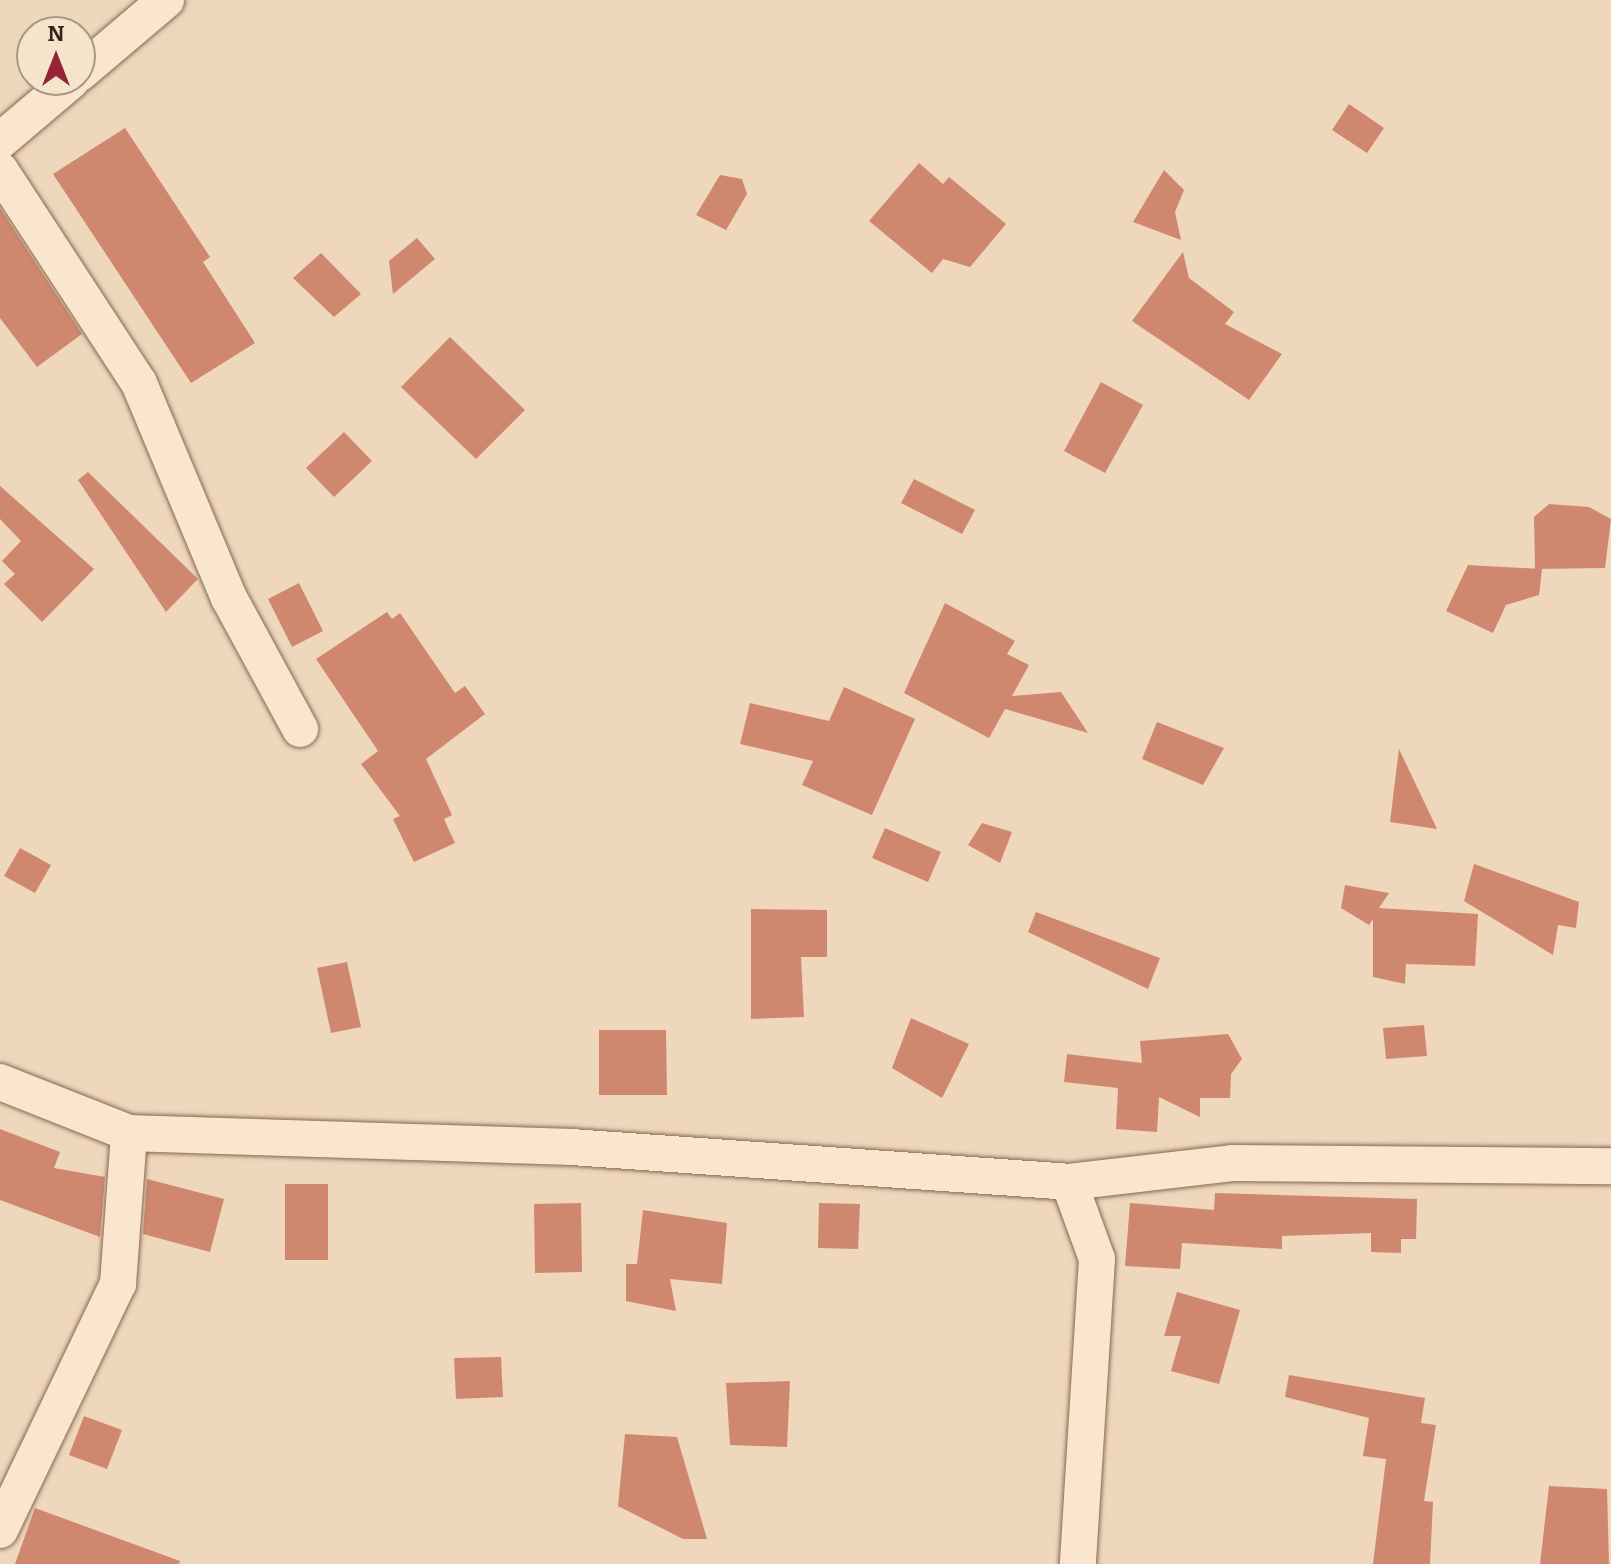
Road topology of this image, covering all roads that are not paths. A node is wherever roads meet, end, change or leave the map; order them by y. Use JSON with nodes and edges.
{"nodes":[{"id":1,"x":166,"y":0,"type":"edge"},
{"id":2,"x":96,"y":59,"type":"edge"},
{"id":3,"x":53,"y":96,"type":"edge"},
{"id":4,"x":0,"y":141,"type":"edge"},
{"id":5,"x":0,"y":170,"type":"edge"},
{"id":6,"x":300,"y":729,"type":"dead end"},
{"id":7,"x":0,"y":1082,"type":"edge"},
{"id":8,"x":129,"y":1133,"type":"junction"},
{"id":9,"x":1611,"y":1166,"type":"edge"},
{"id":10,"x":1069,"y":1182,"type":"junction"},
{"id":11,"x":0,"y":1530,"type":"edge"},
{"id":12,"x":1078,"y":1564,"type":"edge"}],
"edges":[{"from":1,"to":2,"type":"street"},
{"from":3,"to":4,"type":"street"},
{"from":5,"to":6,"type":"street"},
{"from":7,"to":8,"type":"street"},
{"from":8,"to":10,"type":"street"},
{"from":8,"to":11,"type":"street"},
{"from":9,"to":10,"type":"street"},
{"from":10,"to":12,"type":"street"}]}
